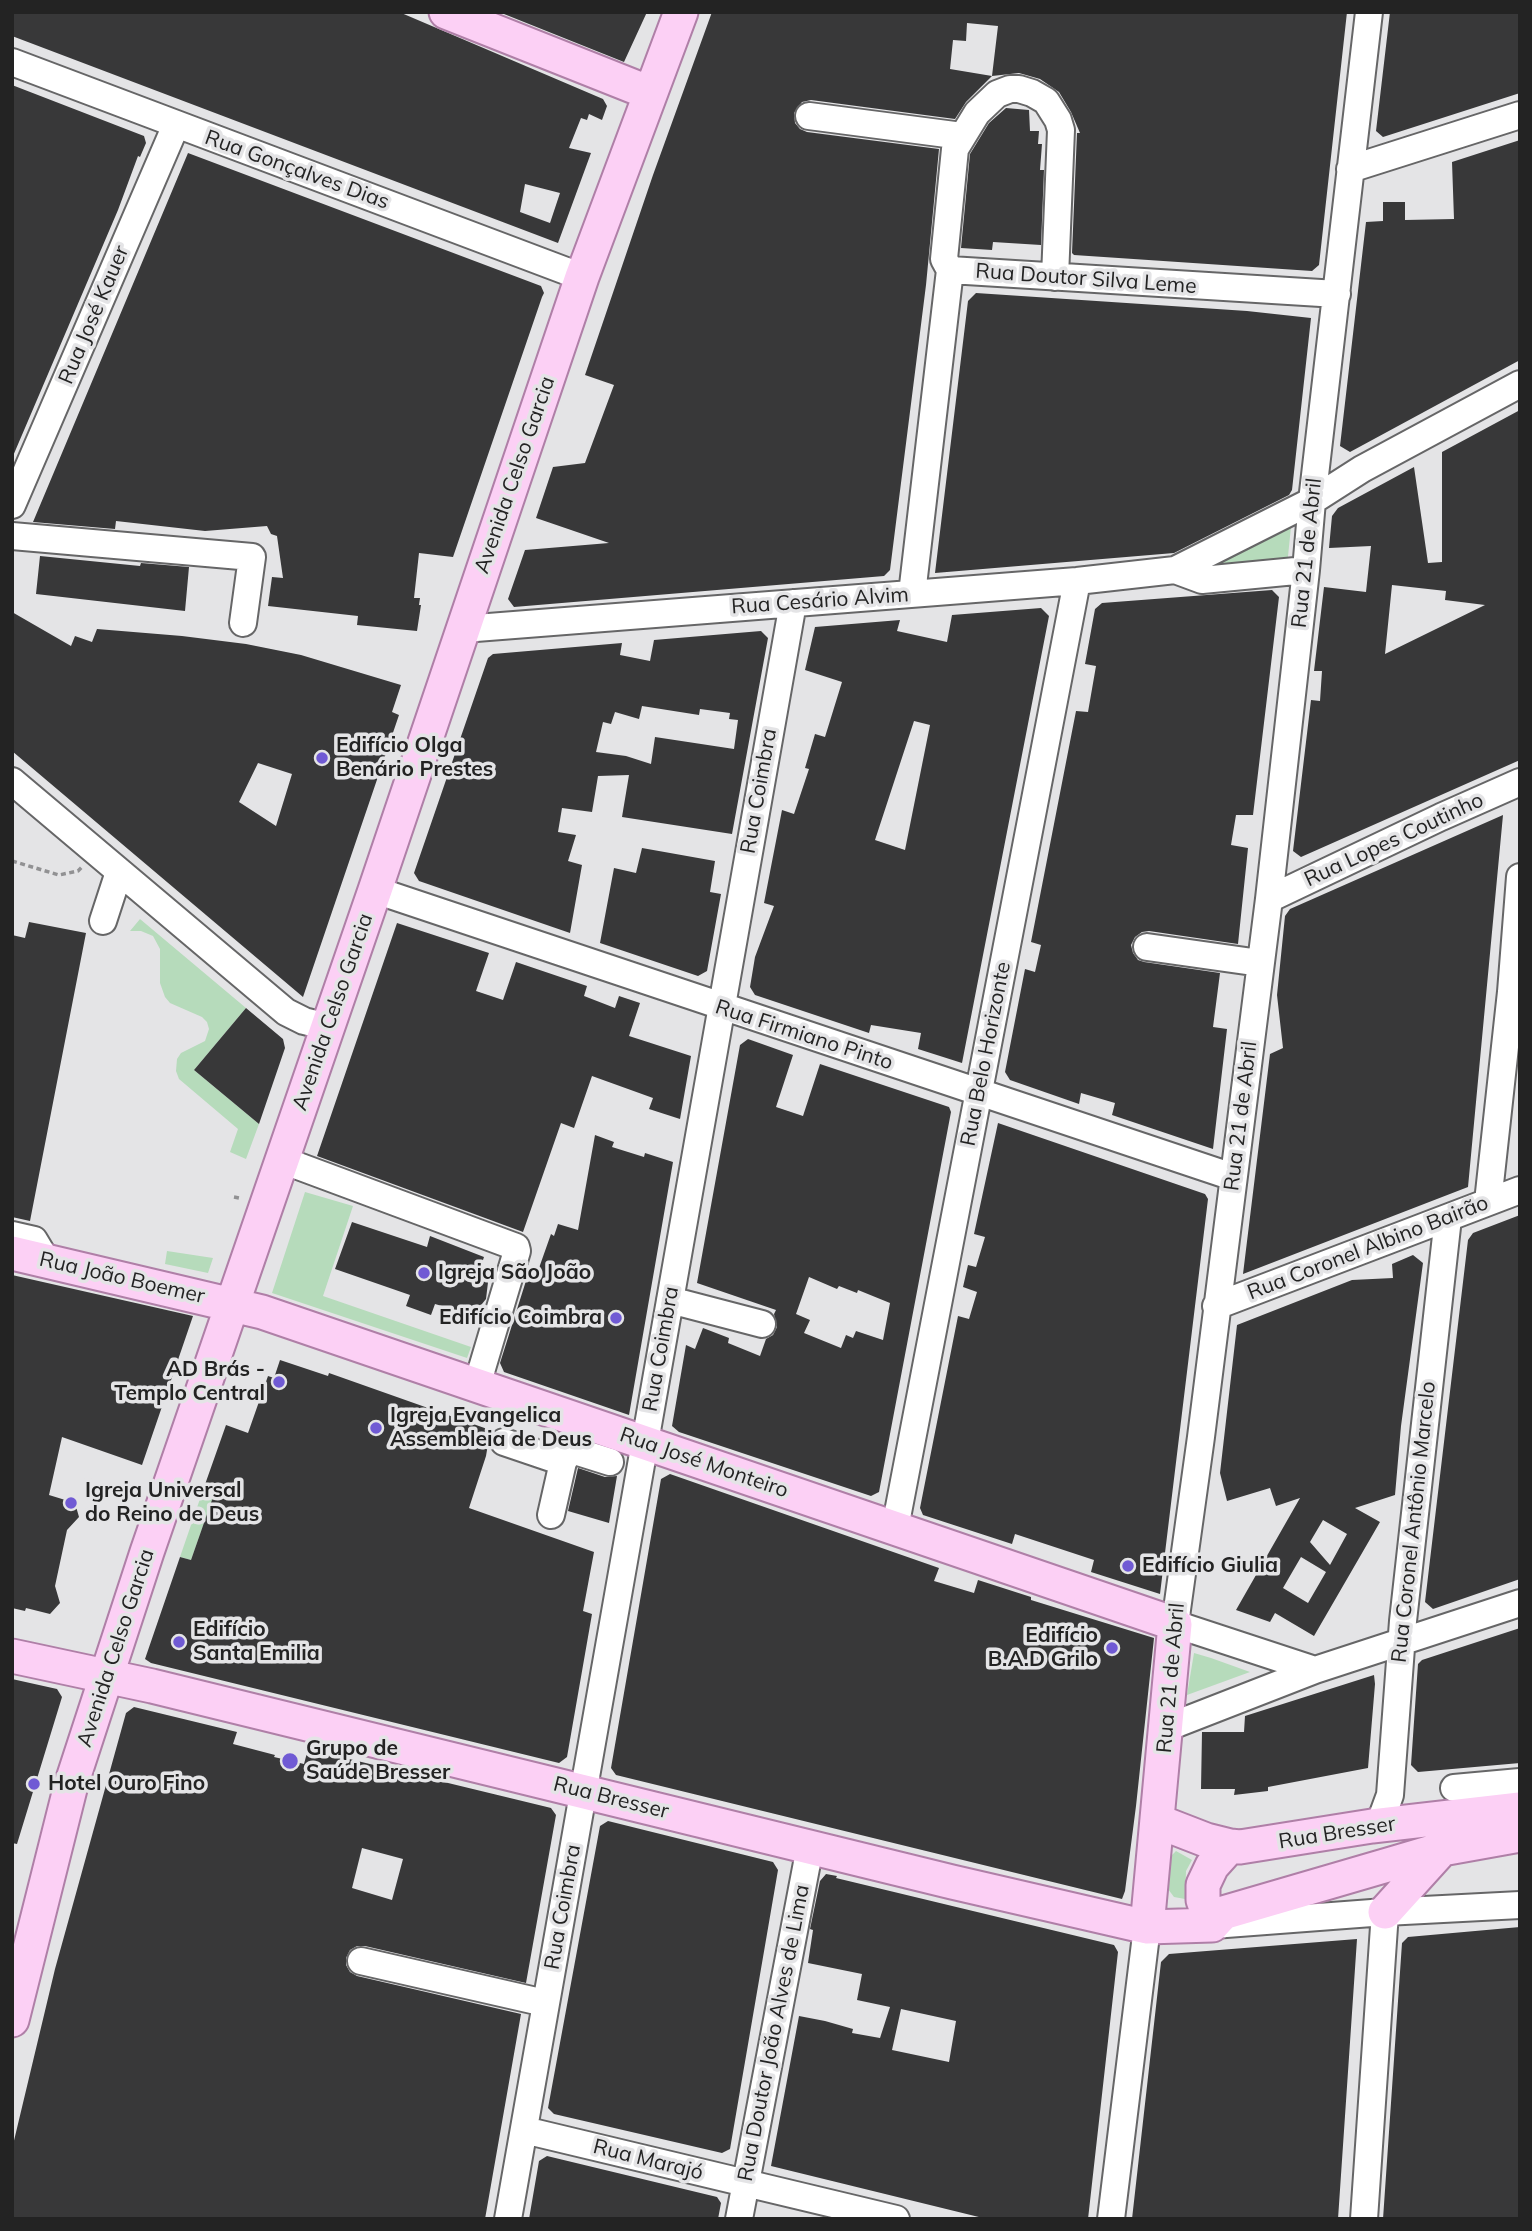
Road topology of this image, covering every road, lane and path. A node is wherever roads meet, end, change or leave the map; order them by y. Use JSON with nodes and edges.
{"nodes":[{"id":1,"x":446,"y":12,"type":"edge"},
{"id":2,"x":681,"y":12,"type":"edge"},
{"id":3,"x":1369,"y":12,"type":"edge"},
{"id":4,"x":12,"y":62,"type":"edge"},
{"id":5,"x":650,"y":93,"type":"junction"},
{"id":6,"x":1520,"y":115,"type":"edge"},
{"id":7,"x":809,"y":116,"type":"dead end"},
{"id":8,"x":176,"y":125,"type":"junction"},
{"id":9,"x":962,"y":136,"type":"junction"},
{"id":10,"x":1350,"y":169,"type":"junction"},
{"id":11,"x":950,"y":270,"type":"junction"},
{"id":12,"x":582,"y":277,"type":"junction"},
{"id":13,"x":1055,"y":277,"type":"junction"},
{"id":14,"x":1336,"y":294,"type":"junction"},
{"id":15,"x":1520,"y":384,"type":"edge"},
{"id":16,"x":1319,"y":441,"type":"junction"},
{"id":17,"x":1362,"y":469,"type":"junction"},
{"id":18,"x":1311,"y":501,"type":"junction"},
{"id":19,"x":12,"y":505,"type":"edge"},
{"id":20,"x":12,"y":536,"type":"edge"},
{"id":21,"x":1175,"y":570,"type":"junction"},
{"id":22,"x":1306,"y":570,"type":"junction"},
{"id":23,"x":1077,"y":581,"type":"junction"},
{"id":24,"x":912,"y":594,"type":"junction"},
{"id":25,"x":793,"y":603,"type":"junction"},
{"id":26,"x":243,"y":624,"type":"dead end"},
{"id":27,"x":463,"y":629,"type":"junction"},
{"id":28,"x":12,"y":781,"type":"edge"},
{"id":29,"x":1520,"y":782,"type":"edge"},
{"id":30,"x":95,"y":851,"type":"junction"},
{"id":31,"x":12,"y":861,"type":"edge"},
{"id":32,"x":119,"y":872,"type":"junction"},
{"id":33,"x":1520,"y":877,"type":"edge"},
{"id":34,"x":375,"y":890,"type":"junction"},
{"id":35,"x":1269,"y":899,"type":"junction"},
{"id":36,"x":103,"y":921,"type":"dead end"},
{"id":37,"x":1147,"y":947,"type":"dead end"},
{"id":38,"x":1260,"y":963,"type":"junction"},
{"id":39,"x":721,"y":1007,"type":"junction"},
{"id":40,"x":328,"y":1027,"type":"junction"},
{"id":41,"x":979,"y":1093,"type":"junction"},
{"id":42,"x":282,"y":1160,"type":"junction"},
{"id":43,"x":1233,"y":1177,"type":"junction"},
{"id":44,"x":1520,"y":1189,"type":"edge"},
{"id":45,"x":1488,"y":1202,"type":"junction"},
{"id":46,"x":1448,"y":1217,"type":"junction"},
{"id":47,"x":12,"y":1235,"type":"edge"},
{"id":48,"x":12,"y":1252,"type":"edge"},
{"id":49,"x":46,"y":1260,"type":"junction"},
{"id":50,"x":670,"y":1300,"type":"junction"},
{"id":51,"x":232,"y":1304,"type":"junction"},
{"id":52,"x":1216,"y":1306,"type":"junction"},
{"id":53,"x":762,"y":1324,"type":"dead end"},
{"id":54,"x":477,"y":1385,"type":"junction"},
{"id":55,"x":504,"y":1442,"type":"dead end"},
{"id":56,"x":644,"y":1443,"type":"junction"},
{"id":57,"x":563,"y":1462,"type":"junction"},
{"id":58,"x":610,"y":1462,"type":"dead end"},
{"id":59,"x":551,"y":1515,"type":"dead end"},
{"id":60,"x":895,"y":1528,"type":"junction"},
{"id":61,"x":1520,"y":1603,"type":"edge"},
{"id":62,"x":1175,"y":1624,"type":"junction"},
{"id":63,"x":1401,"y":1643,"type":"junction"},
{"id":64,"x":12,"y":1656,"type":"edge"},
{"id":65,"x":1315,"y":1670,"type":"junction"},
{"id":66,"x":106,"y":1677,"type":"junction"},
{"id":67,"x":1166,"y":1728,"type":"junction"},
{"id":68,"x":1520,"y":1782,"type":"edge"},
{"id":69,"x":1454,"y":1788,"type":"dead end"},
{"id":70,"x":584,"y":1791,"type":"junction"},
{"id":71,"x":1520,"y":1809,"type":"edge"},
{"id":72,"x":1392,"y":1814,"type":"junction"},
{"id":73,"x":1157,"y":1821,"type":"junction"},
{"id":74,"x":1520,"y":1835,"type":"edge"},
{"id":75,"x":1230,"y":1846,"type":"junction"},
{"id":76,"x":810,"y":1847,"type":"junction"},
{"id":77,"x":1442,"y":1849,"type":"junction"},
{"id":78,"x":1520,"y":1905,"type":"edge"},
{"id":79,"x":1385,"y":1912,"type":"junction"},
{"id":80,"x":1212,"y":1925,"type":"junction"},
{"id":81,"x":1147,"y":1927,"type":"junction"},
{"id":82,"x":361,"y":1961,"type":"dead end"},
{"id":83,"x":545,"y":2003,"type":"junction"},
{"id":84,"x":12,"y":2020,"type":"edge"},
{"id":85,"x":524,"y":2130,"type":"junction"},
{"id":86,"x":746,"y":2183,"type":"junction"},
{"id":87,"x":508,"y":2219,"type":"edge"},
{"id":88,"x":739,"y":2219,"type":"edge"},
{"id":89,"x":896,"y":2219,"type":"edge"},
{"id":90,"x":1111,"y":2219,"type":"edge"},
{"id":91,"x":1364,"y":2219,"type":"edge"}],
"edges":[{"from":1,"to":5,"type":"main road"},
{"from":2,"to":5,"type":"main road","name":"Avenida Celso Garcia"},
{"from":3,"to":10,"type":"street","name":"Rua 21 de Abril"},
{"from":4,"to":8,"type":"street","name":"Rua Gonçalves Dias"},
{"from":5,"to":12,"type":"main road","name":"Avenida Celso Garcia"},
{"from":6,"to":10,"type":"street"},
{"from":7,"to":9,"type":"street"},
{"from":8,"to":12,"type":"street","name":"Rua Gonçalves Dias"},
{"from":8,"to":19,"type":"street","name":"Rua José Kauer"},
{"from":9,"to":11,"type":"street"},
{"from":9,"to":13,"type":"street"},
{"from":10,"to":14,"type":"street","name":"Rua 21 de Abril"},
{"from":11,"to":13,"type":"street","name":"Rua Doutor Silva Leme"},
{"from":11,"to":24,"type":"street","name":"Rua Doutor Silva Leme"},
{"from":12,"to":27,"type":"main road","name":"Avenida Celso Garcia"},
{"from":13,"to":14,"type":"street","name":"Rua Doutor Silva Leme"},
{"from":14,"to":16,"type":"street","name":"Rua 21 de Abril"},
{"from":15,"to":17,"type":"street","name":"Rua Cesário Alvim"},
{"from":16,"to":17,"type":"street"},
{"from":16,"to":18,"type":"street","name":"Rua 21 de Abril"},
{"from":17,"to":18,"type":"street","name":"Rua Cesário Alvim"},
{"from":18,"to":21,"type":"street","name":"Rua Cesário Alvim"},
{"from":18,"to":22,"type":"street","name":"Rua 21 de Abril"},
{"from":20,"to":26,"type":"street"},
{"from":21,"to":22,"type":"street","name":"Rua Cesário Alvim"},
{"from":21,"to":23,"type":"street","name":"Rua Cesário Alvim"},
{"from":22,"to":35,"type":"street","name":"Rua 21 de Abril"},
{"from":23,"to":24,"type":"street","name":"Rua Cesário Alvim"},
{"from":23,"to":41,"type":"street","name":"Rua Belo Horizonte"},
{"from":24,"to":25,"type":"street","name":"Rua Cesário Alvim"},
{"from":25,"to":27,"type":"street","name":"Rua Cesário Alvim"},
{"from":25,"to":39,"type":"street","name":"Rua Coimbra"},
{"from":27,"to":34,"type":"main road","name":"Avenida Celso Garcia"},
{"from":28,"to":30,"type":"street"},
{"from":29,"to":35,"type":"street","name":"Rua Lopes Coutinho"},
{"from":30,"to":31,"type":"path"},
{"from":30,"to":32,"type":"street"},
{"from":32,"to":36,"type":"street"},
{"from":32,"to":40,"type":"street"},
{"from":33,"to":45,"type":"street"},
{"from":34,"to":39,"type":"street","name":"Rua Firmiano Pinto"},
{"from":34,"to":40,"type":"main road","name":"Avenida Celso Garcia"},
{"from":35,"to":38,"type":"street","name":"Rua 21 de Abril"},
{"from":37,"to":38,"type":"street"},
{"from":38,"to":43,"type":"street","name":"Rua 21 de Abril"},
{"from":39,"to":41,"type":"street","name":"Rua Firmiano Pinto"},
{"from":39,"to":50,"type":"street","name":"Rua Coimbra"},
{"from":40,"to":42,"type":"main road","name":"Avenida Celso Garcia"},
{"from":41,"to":43,"type":"street","name":"Rua Firmiano Pinto"},
{"from":41,"to":60,"type":"street","name":"Rua Belo Horizonte"},
{"from":42,"to":51,"type":"main road","name":"Avenida Celso Garcia"},
{"from":42,"to":54,"type":"street"},
{"from":43,"to":52,"type":"street","name":"Rua 21 de Abril"},
{"from":44,"to":45,"type":"street","name":"Rua Coronel Albino Bairão"},
{"from":45,"to":46,"type":"street","name":"Rua Coronel Albino Bairão"},
{"from":46,"to":52,"type":"street","name":"Rua Coronel Albino Bairão"},
{"from":46,"to":63,"type":"street","name":"Rua Coronel Antônio Marcelo"},
{"from":47,"to":49,"type":"street"},
{"from":48,"to":49,"type":"main road","name":"Rua João Boemer"},
{"from":49,"to":51,"type":"main road","name":"Rua João Boemer"},
{"from":50,"to":53,"type":"street"},
{"from":50,"to":56,"type":"street","name":"Rua Coimbra"},
{"from":51,"to":54,"type":"main road","name":"Rua José Monteiro"},
{"from":51,"to":66,"type":"main road","name":"Avenida Celso Garcia"},
{"from":52,"to":62,"type":"street","name":"Rua 21 de Abril"},
{"from":54,"to":56,"type":"main road","name":"Rua José Monteiro"},
{"from":55,"to":57,"type":"street"},
{"from":56,"to":60,"type":"main road","name":"Rua José Monteiro"},
{"from":56,"to":70,"type":"street","name":"Rua Coimbra"},
{"from":57,"to":58,"type":"street"},
{"from":57,"to":59,"type":"street"},
{"from":60,"to":62,"type":"main road","name":"Rua José Monteiro"},
{"from":61,"to":63,"type":"street"},
{"from":62,"to":65,"type":"street"},
{"from":62,"to":67,"type":"main road","name":"Rua 21 de Abril"},
{"from":63,"to":65,"type":"street"},
{"from":63,"to":72,"type":"street","name":"Rua Coronel Antônio Marcelo"},
{"from":64,"to":66,"type":"main road","name":"Rua Bresser"},
{"from":65,"to":67,"type":"street"},
{"from":66,"to":70,"type":"main road","name":"Rua Bresser"},
{"from":66,"to":84,"type":"main road","name":"Avenida Celso Garcia"},
{"from":67,"to":73,"type":"main road","name":"Rua 21 de Abril"},
{"from":68,"to":69,"type":"street"},
{"from":70,"to":76,"type":"main road","name":"Rua Bresser"},
{"from":70,"to":83,"type":"street","name":"Rua Coimbra"},
{"from":71,"to":72,"type":"main road","name":"Rua Bresser"},
{"from":72,"to":75,"type":"main road","name":"Rua Bresser"},
{"from":73,"to":75,"type":"main road","name":"Rua Bresser"},
{"from":73,"to":81,"type":"main road","name":"Rua 21 de Abril"},
{"from":74,"to":77,"type":"main road","name":"Rua Bresser"},
{"from":75,"to":80,"type":"main road"},
{"from":76,"to":81,"type":"main road","name":"Rua Bresser"},
{"from":76,"to":86,"type":"street","name":"Rua Doutor João Alves de Lima"},
{"from":77,"to":79,"type":"main road"},
{"from":77,"to":80,"type":"main road","name":"Rua Bresser"},
{"from":78,"to":79,"type":"street","name":"Rua Bresser"},
{"from":79,"to":80,"type":"street","name":"Rua Bresser"},
{"from":79,"to":91,"type":"street"},
{"from":80,"to":81,"type":"main road","name":"Rua Bresser"},
{"from":81,"to":90,"type":"street","name":"Rua 21 de Abril"},
{"from":82,"to":83,"type":"street"},
{"from":83,"to":85,"type":"street","name":"Rua Coimbra"},
{"from":85,"to":86,"type":"street","name":"Rua Marajó"},
{"from":85,"to":87,"type":"street","name":"Rua Coimbra"},
{"from":86,"to":88,"type":"street","name":"Rua Doutor João Alves de Lima"},
{"from":86,"to":89,"type":"street","name":"Rua Marajó"}]}
